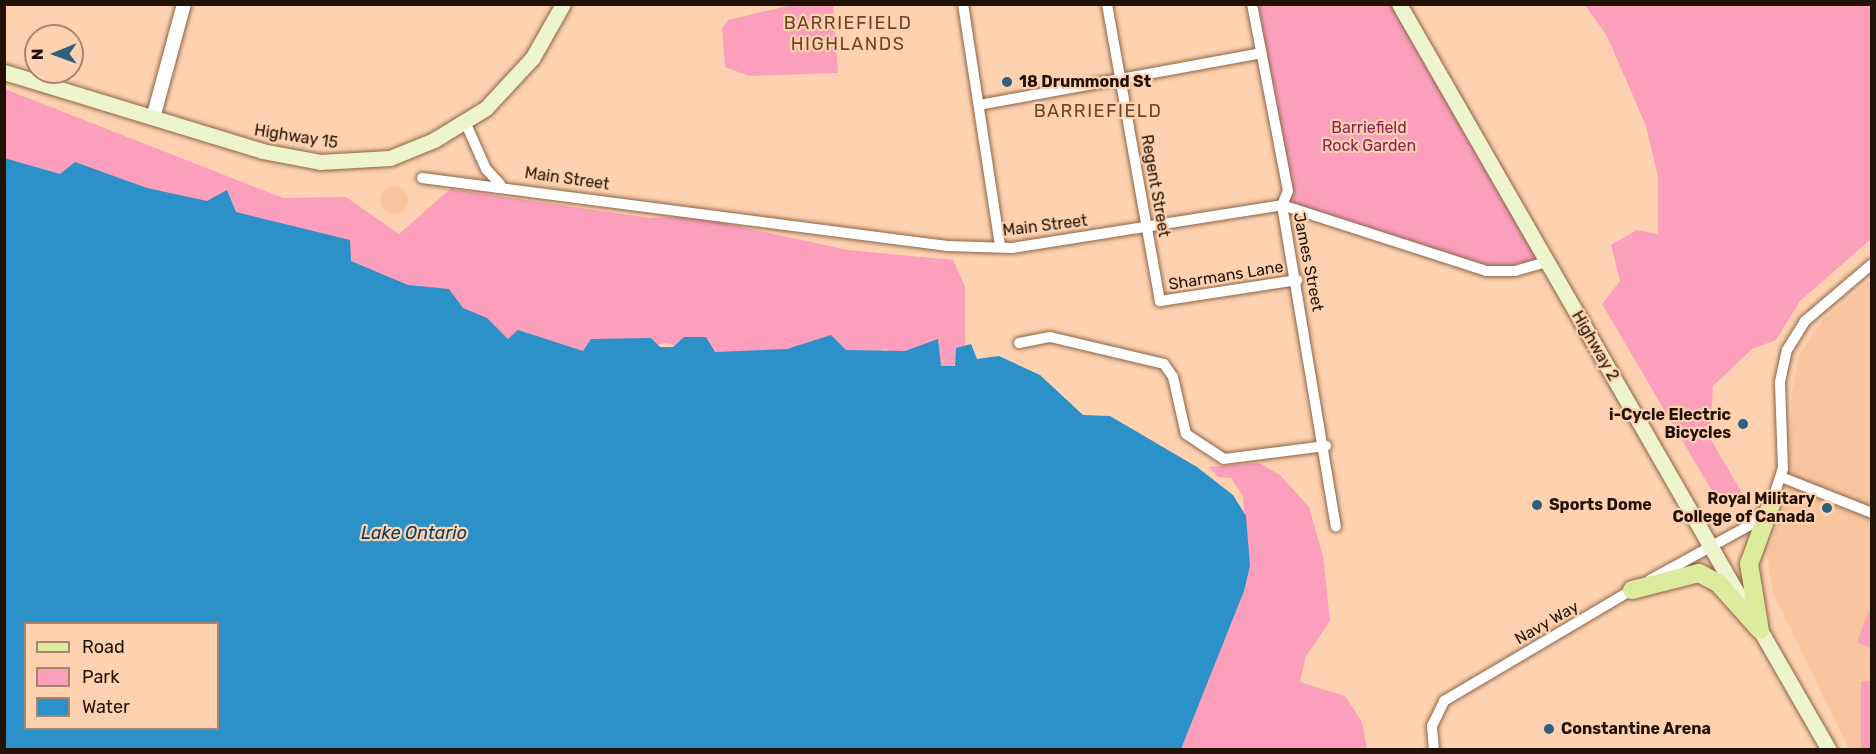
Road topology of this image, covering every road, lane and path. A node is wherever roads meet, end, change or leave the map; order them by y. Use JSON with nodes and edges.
{"nodes":[{"id":1,"x":184,"y":4,"type":"edge"},
{"id":2,"x":563,"y":4,"type":"edge"},
{"id":3,"x":963,"y":4,"type":"edge"},
{"id":4,"x":1107,"y":4,"type":"edge"},
{"id":5,"x":1252,"y":4,"type":"edge"},
{"id":6,"x":1399,"y":4,"type":"edge"},
{"id":7,"x":1261,"y":54,"type":"junction"},
{"id":8,"x":4,"y":72,"type":"edge"},
{"id":9,"x":1120,"y":80,"type":"junction"},
{"id":10,"x":979,"y":105,"type":"junction"},
{"id":11,"x":153,"y":118,"type":"junction"},
{"id":12,"x":466,"y":124,"type":"junction"},
{"id":13,"x":422,"y":178,"type":"dead end"},
{"id":14,"x":500,"y":184,"type":"junction"},
{"id":15,"x":1282,"y":205,"type":"junction"},
{"id":16,"x":1146,"y":226,"type":"junction"},
{"id":17,"x":1000,"y":247,"type":"junction"},
{"id":18,"x":1547,"y":262,"type":"junction"},
{"id":19,"x":1872,"y":264,"type":"edge"},
{"id":20,"x":1297,"y":280,"type":"junction"},
{"id":21,"x":1161,"y":301,"type":"joint"},
{"id":22,"x":1019,"y":344,"type":"dead end"},
{"id":23,"x":1326,"y":446,"type":"junction"},
{"id":24,"x":1781,"y":477,"type":"junction"},
{"id":25,"x":1771,"y":505,"type":"junction"},
{"id":26,"x":1872,"y":513,"type":"edge"},
{"id":27,"x":1336,"y":526,"type":"dead end"},
{"id":28,"x":1710,"y":545,"type":"junction"},
{"id":29,"x":1632,"y":590,"type":"junction"},
{"id":30,"x":1755,"y":623,"type":"junction"},
{"id":31,"x":1434,"y":750,"type":"edge"},
{"id":32,"x":1829,"y":750,"type":"edge"}],
"edges":[{"from":1,"to":11,"type":"street"},
{"from":2,"to":12,"type":"main road","name":"Highway 15"},
{"from":3,"to":10,"type":"street"},
{"from":4,"to":9,"type":"street","name":"Regent Street"},
{"from":5,"to":7,"type":"street","name":"James Street"},
{"from":6,"to":18,"type":"main road","name":"Highway 2"},
{"from":7,"to":9,"type":"street"},
{"from":7,"to":15,"type":"street","name":"James Street"},
{"from":8,"to":11,"type":"main road","name":"Highway 15"},
{"from":9,"to":10,"type":"street"},
{"from":9,"to":16,"type":"street","name":"Regent Street"},
{"from":10,"to":17,"type":"street"},
{"from":11,"to":12,"type":"main road","name":"Highway 15"},
{"from":12,"to":14,"type":"street","name":"Main Street"},
{"from":13,"to":14,"type":"street","name":"Main Street"},
{"from":14,"to":17,"type":"street","name":"Main Street"},
{"from":15,"to":16,"type":"street","name":"Main Street"},
{"from":15,"to":18,"type":"street","name":"Main Street"},
{"from":15,"to":20,"type":"street","name":"James Street"},
{"from":16,"to":17,"type":"street","name":"Main Street"},
{"from":16,"to":21,"type":"street","name":"Regent Street"},
{"from":18,"to":28,"type":"main road","name":"Highway 2"},
{"from":19,"to":24,"type":"street"},
{"from":20,"to":21,"type":"street","name":"Sharmans Lane"},
{"from":20,"to":23,"type":"street","name":"James Street"},
{"from":22,"to":23,"type":"street"},
{"from":23,"to":27,"type":"street","name":"James Street"},
{"from":24,"to":25,"type":"street"},
{"from":24,"to":26,"type":"street"},
{"from":25,"to":28,"type":"street","name":"Navy Way"},
{"from":25,"to":30,"type":"main road"},
{"from":28,"to":29,"type":"street","name":"Navy Way"},
{"from":28,"to":30,"type":"main road","name":"Highway 2"},
{"from":29,"to":30,"type":"main road"},
{"from":29,"to":31,"type":"street","name":"Navy Way"},
{"from":30,"to":32,"type":"main road","name":"Highway 2"}]}
